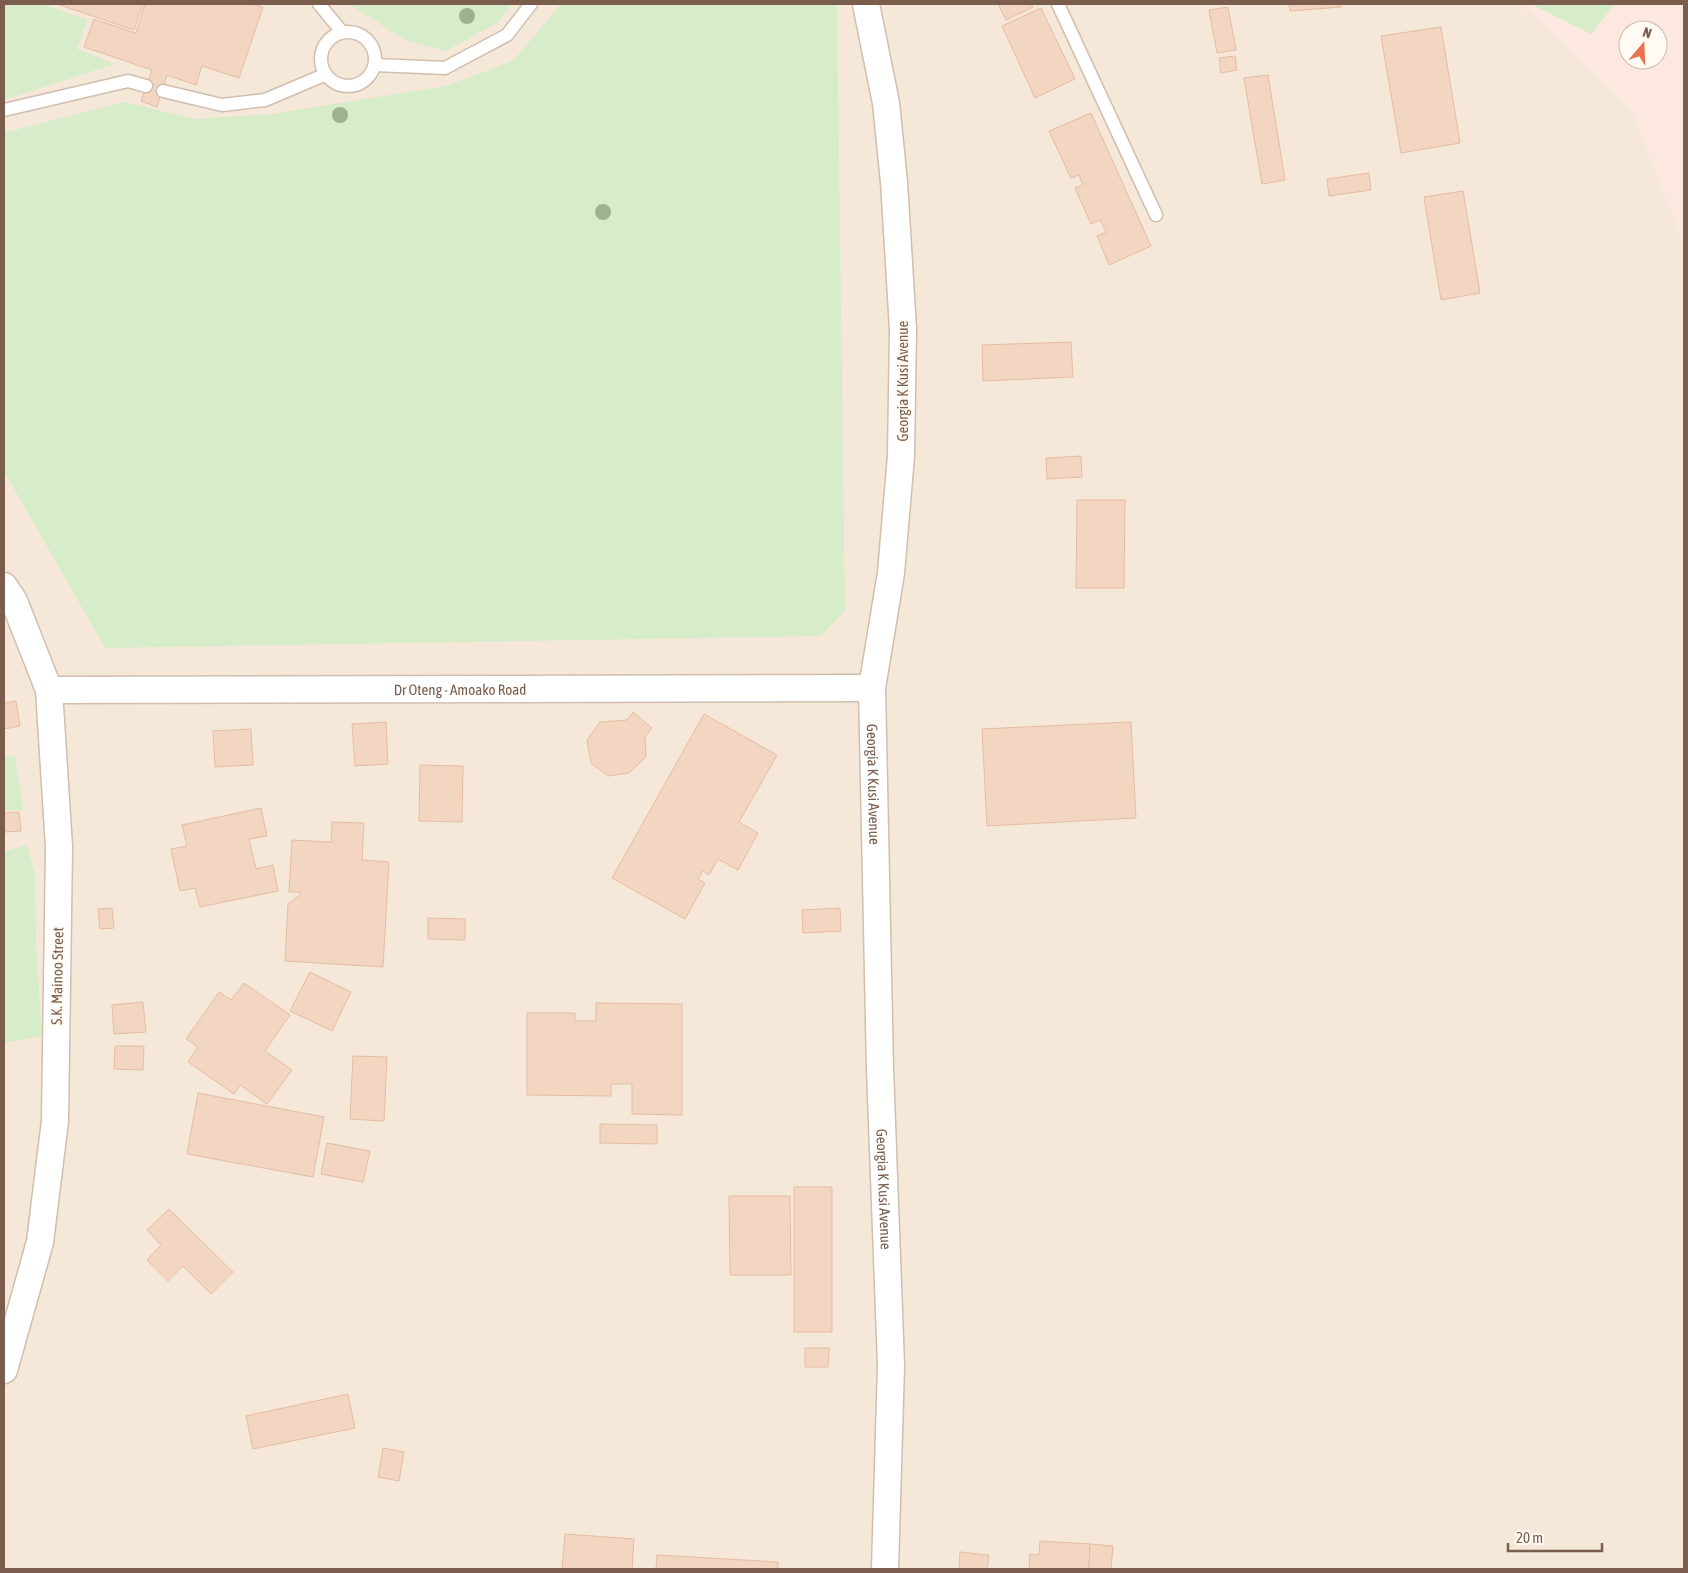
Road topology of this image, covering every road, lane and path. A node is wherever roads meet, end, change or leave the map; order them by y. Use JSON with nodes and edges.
{"nodes":[{"id":1,"x":319,"y":4,"type":"edge"},
{"id":2,"x":532,"y":4,"type":"edge"},
{"id":3,"x":866,"y":4,"type":"edge"},
{"id":4,"x":1058,"y":4,"type":"edge"},
{"id":5,"x":342,"y":32,"type":"junction"},
{"id":6,"x":375,"y":65,"type":"junction"},
{"id":7,"x":324,"y":75,"type":"junction"},
{"id":8,"x":146,"y":86,"type":"dead end"},
{"id":9,"x":162,"y":91,"type":"dead end"},
{"id":10,"x":4,"y":110,"type":"edge"},
{"id":11,"x":1156,"y":215,"type":"dead end"},
{"id":12,"x":4,"y":586,"type":"edge"},
{"id":13,"x":872,"y":688,"type":"junction"},
{"id":14,"x":49,"y":690,"type":"junction"},
{"id":15,"x":4,"y":1370,"type":"edge"},
{"id":16,"x":885,"y":1569,"type":"edge"}],
"edges":[{"from":1,"to":5,"type":"lane"},
{"from":2,"to":6,"type":"lane"},
{"from":3,"to":13,"type":"street","name":"Georgia K Kusi Avenue"},
{"from":4,"to":11,"type":"lane"},
{"from":5,"to":6,"type":"lane"},
{"from":5,"to":7,"type":"lane"},
{"from":6,"to":7,"type":"lane"},
{"from":7,"to":9,"type":"lane"},
{"from":8,"to":10,"type":"lane"},
{"from":12,"to":14,"type":"street","name":"S.K. Mainoo Street"},
{"from":13,"to":14,"type":"street","name":"Dr Oteng - Amoako Road"},
{"from":13,"to":16,"type":"street","name":"Georgia K Kusi Avenue"},
{"from":14,"to":15,"type":"street","name":"S.K. Mainoo Street"}]}
